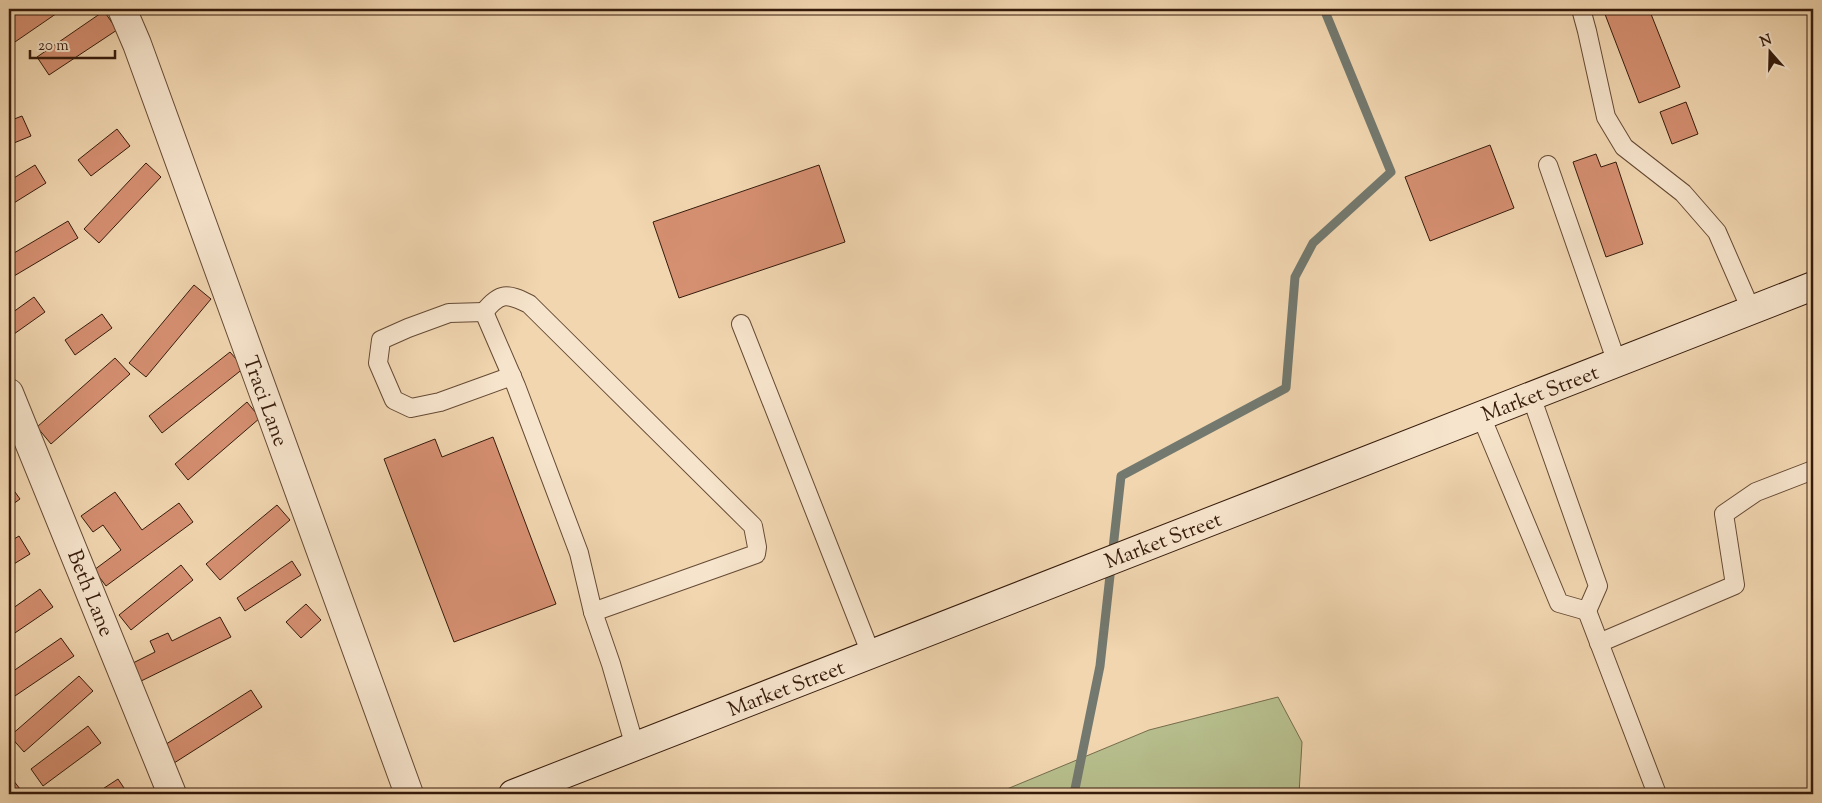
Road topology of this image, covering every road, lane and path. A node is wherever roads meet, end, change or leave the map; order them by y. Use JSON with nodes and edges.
{"nodes":[{"id":1,"x":122,"y":9,"type":"edge"},
{"id":2,"x":1581,"y":9,"type":"edge"},
{"id":3,"x":1548,"y":165,"type":"dead end"},
{"id":4,"x":1813,"y":286,"type":"edge"},
{"id":5,"x":1751,"y":310,"type":"junction"},
{"id":6,"x":484,"y":312,"type":"junction"},
{"id":7,"x":741,"y":324,"type":"dead end"},
{"id":8,"x":1617,"y":362,"type":"junction"},
{"id":9,"x":512,"y":376,"type":"junction"},
{"id":10,"x":9,"y":393,"type":"edge"},
{"id":11,"x":1531,"y":396,"type":"junction"},
{"id":12,"x":1481,"y":416,"type":"junction"},
{"id":13,"x":1813,"y":470,"type":"edge"},
{"id":14,"x":1587,"y":611,"type":"junction"},
{"id":15,"x":593,"y":612,"type":"junction"},
{"id":16,"x":1599,"y":643,"type":"junction"},
{"id":17,"x":870,"y":654,"type":"junction"},
{"id":18,"x":635,"y":747,"type":"junction"},
{"id":19,"x":172,"y":794,"type":"edge"},
{"id":20,"x":409,"y":794,"type":"edge"},
{"id":21,"x":513,"y":794,"type":"edge"},
{"id":22,"x":1657,"y":794,"type":"edge"}],
"edges":[{"from":1,"to":20,"type":"street","name":"Traci Lane"},
{"from":2,"to":5,"type":"lane"},
{"from":3,"to":8,"type":"lane"},
{"from":4,"to":5,"type":"street","name":"Market Street"},
{"from":5,"to":8,"type":"street","name":"Market Street"},
{"from":6,"to":9,"type":"lane"},
{"from":6,"to":9,"type":"lane"},
{"from":6,"to":15,"type":"lane"},
{"from":7,"to":17,"type":"lane"},
{"from":8,"to":11,"type":"street","name":"Market Street"},
{"from":9,"to":15,"type":"lane"},
{"from":10,"to":19,"type":"street","name":"Beth Lane"},
{"from":11,"to":12,"type":"street","name":"Market Street"},
{"from":11,"to":14,"type":"lane"},
{"from":12,"to":14,"type":"lane"},
{"from":12,"to":17,"type":"street","name":"Market Street"},
{"from":13,"to":16,"type":"lane"},
{"from":14,"to":16,"type":"lane"},
{"from":15,"to":18,"type":"lane"},
{"from":16,"to":22,"type":"lane"},
{"from":17,"to":18,"type":"street","name":"Market Street"},
{"from":18,"to":21,"type":"street","name":"Market Street"}]}
